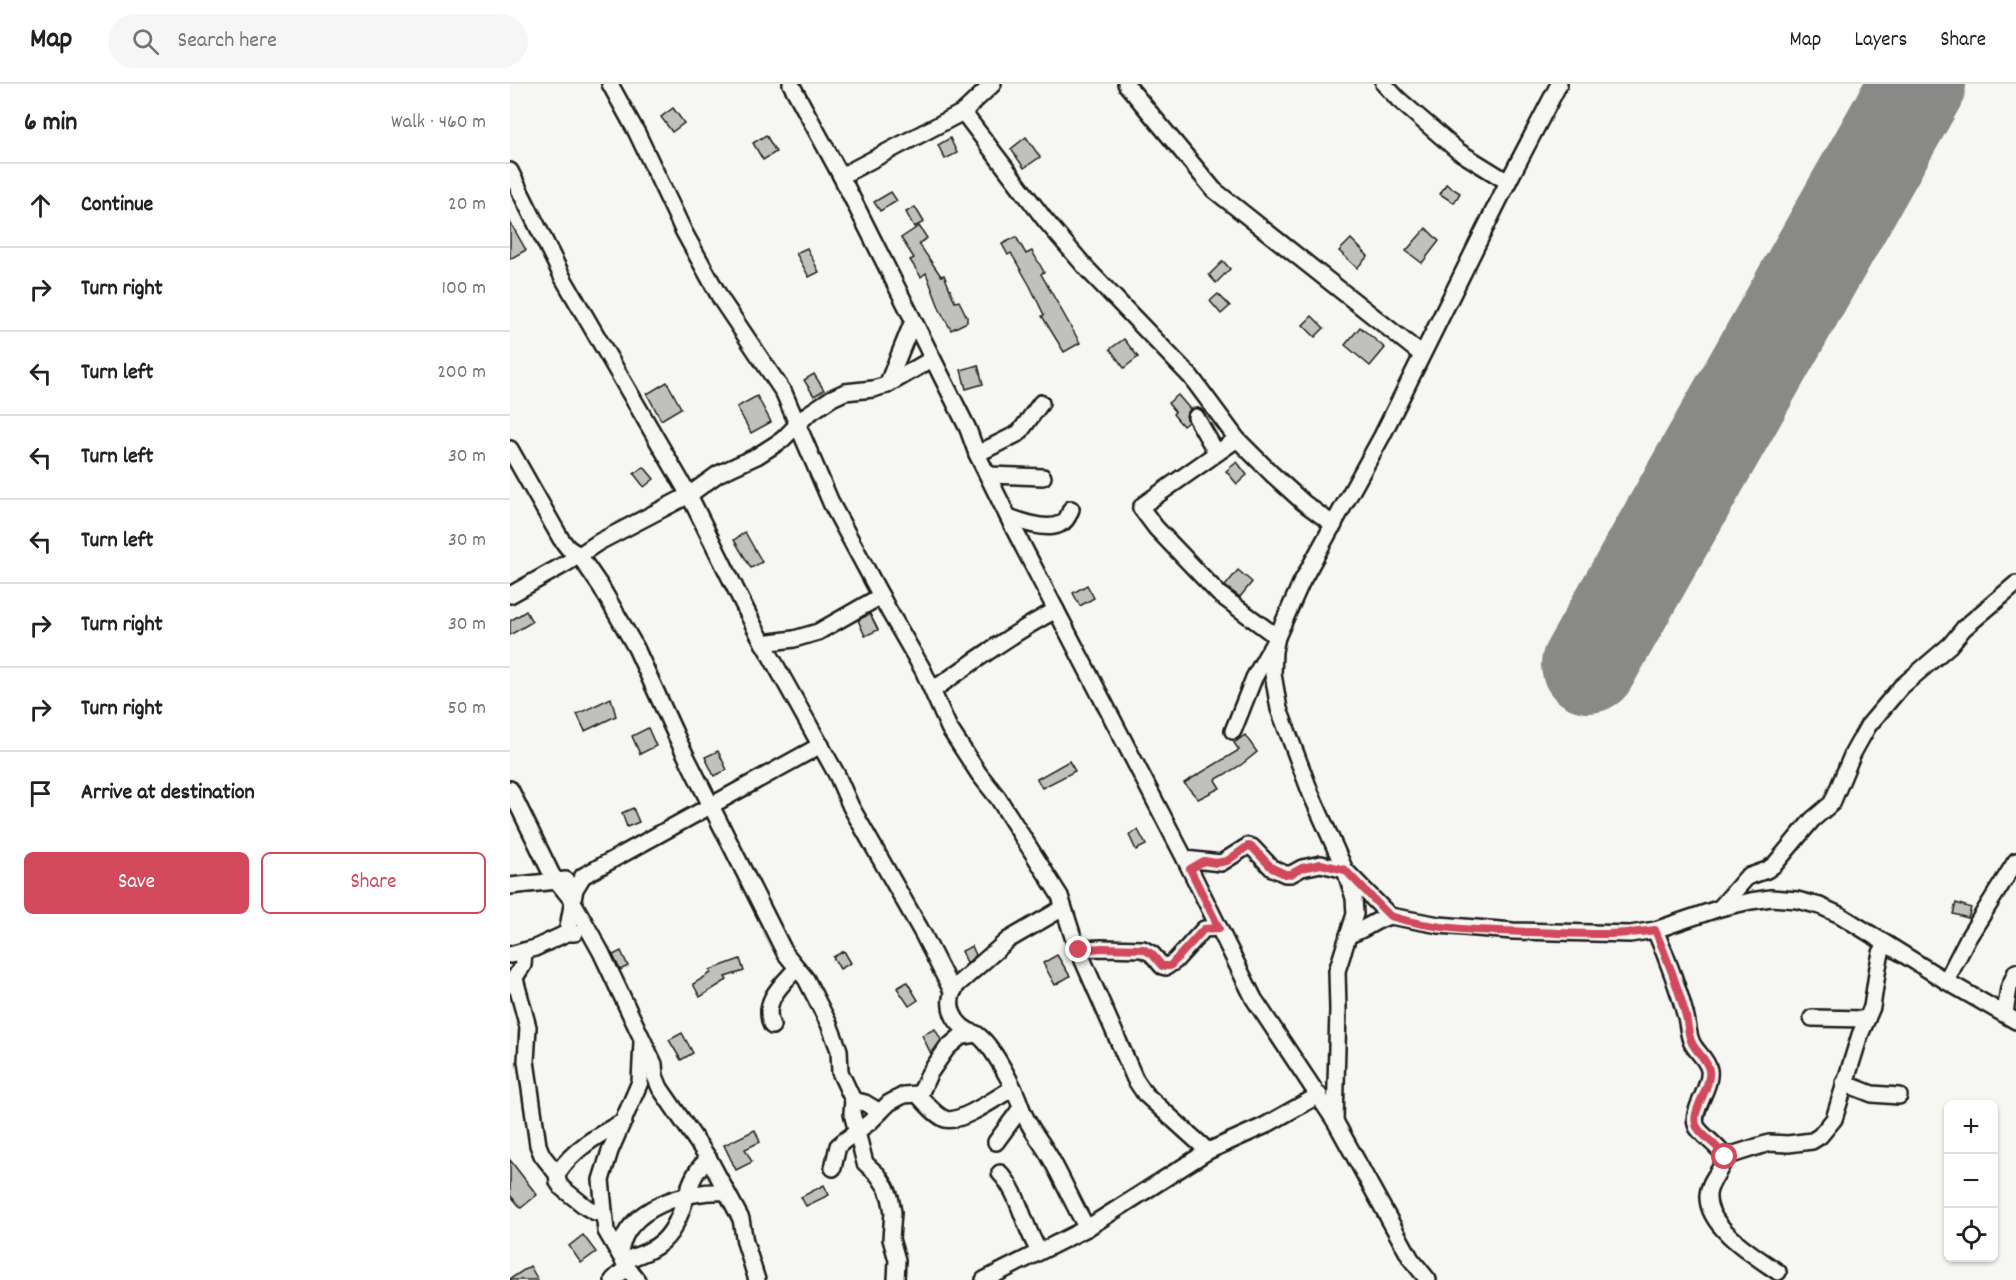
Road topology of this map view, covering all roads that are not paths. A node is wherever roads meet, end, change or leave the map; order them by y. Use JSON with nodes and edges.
{"nodes":[{"id":1,"x":610,"y":84,"type":"edge"},
{"id":2,"x":791,"y":84,"type":"edge"},
{"id":3,"x":993,"y":84,"type":"edge"},
{"id":4,"x":1126,"y":84,"type":"edge"},
{"id":5,"x":1384,"y":84,"type":"edge"},
{"id":6,"x":1559,"y":84,"type":"edge"},
{"id":7,"x":963,"y":112,"type":"junction"},
{"id":8,"x":510,"y":171,"type":"edge"},
{"id":9,"x":841,"y":176,"type":"junction"},
{"id":10,"x":1508,"y":182,"type":"junction"},
{"id":11,"x":913,"y":321,"type":"junction"},
{"id":12,"x":1421,"y":354,"type":"junction"},
{"id":13,"x":932,"y":359,"type":"junction"},
{"id":14,"x":887,"y":385,"type":"junction"},
{"id":15,"x":1041,"y":402,"type":"dead end"},
{"id":16,"x":1196,"y":417,"type":"dead end"},
{"id":17,"x":798,"y":425,"type":"junction"},
{"id":18,"x":1237,"y":439,"type":"junction"},
{"id":19,"x":510,"y":449,"type":"edge"},
{"id":20,"x":1216,"y":452,"type":"junction"},
{"id":21,"x":977,"y":454,"type":"junction"},
{"id":22,"x":988,"y":476,"type":"junction"},
{"id":23,"x":1043,"y":477,"type":"dead end"},
{"id":24,"x":689,"y":495,"type":"junction"},
{"id":25,"x":1071,"y":509,"type":"dead end"},
{"id":26,"x":1009,"y":518,"type":"junction"},
{"id":27,"x":1334,"y":525,"type":"junction"},
{"id":28,"x":579,"y":555,"type":"junction"},
{"id":29,"x":2016,"y":584,"type":"edge"},
{"id":30,"x":510,"y":595,"type":"edge"},
{"id":31,"x":881,"y":596,"type":"junction"},
{"id":32,"x":1056,"y":610,"type":"junction"},
{"id":33,"x":1277,"y":636,"type":"junction"},
{"id":34,"x":763,"y":643,"type":"junction"},
{"id":35,"x":933,"y":690,"type":"junction"},
{"id":36,"x":1233,"y":730,"type":"dead end"},
{"id":37,"x":821,"y":746,"type":"junction"},
{"id":38,"x":510,"y":789,"type":"edge"},
{"id":39,"x":712,"y":807,"type":"junction"},
{"id":40,"x":2016,"y":861,"type":"edge"},
{"id":41,"x":1188,"y":864,"type":"junction"},
{"id":42,"x":1345,"y":870,"type":"junction"},
{"id":43,"x":583,"y":876,"type":"junction"},
{"id":44,"x":558,"y":882,"type":"junction"},
{"id":45,"x":510,"y":886,"type":"edge"},
{"id":46,"x":572,"y":900,"type":"junction"},
{"id":47,"x":1063,"y":908,"type":"junction"},
{"id":48,"x":1720,"y":908,"type":"junction"},
{"id":49,"x":1390,"y":916,"type":"junction"},
{"id":50,"x":1219,"y":928,"type":"junction"},
{"id":51,"x":1655,"y":930,"type":"junction"},
{"id":52,"x":567,"y":933,"type":"junction"},
{"id":53,"x":590,"y":933,"type":"junction"},
{"id":54,"x":1348,"y":935,"type":"junction"},
{"id":55,"x":1886,"y":944,"type":"junction"},
{"id":56,"x":1079,"y":950,"type":"junction"},
{"id":57,"x":517,"y":953,"type":"edge"},
{"id":58,"x":797,"y":968,"type":"junction"},
{"id":59,"x":2016,"y":972,"type":"edge"},
{"id":60,"x":1946,"y":981,"type":"junction"},
{"id":61,"x":513,"y":982,"type":"edge"},
{"id":62,"x":952,"y":991,"type":"junction"},
{"id":63,"x":2010,"y":1017,"type":"edge"},
{"id":64,"x":1812,"y":1018,"type":"dead end"},
{"id":65,"x":1867,"y":1019,"type":"junction"},
{"id":66,"x":772,"y":1026,"type":"dead end"},
{"id":67,"x":976,"y":1034,"type":"junction"},
{"id":68,"x":642,"y":1041,"type":"junction"},
{"id":69,"x":1844,"y":1083,"type":"junction"},
{"id":70,"x":1013,"y":1088,"type":"junction"},
{"id":71,"x":917,"y":1094,"type":"junction"},
{"id":72,"x":1319,"y":1095,"type":"junction"},
{"id":73,"x":1899,"y":1096,"type":"dead end"},
{"id":74,"x":853,"y":1100,"type":"junction"},
{"id":75,"x":1021,"y":1108,"type":"junction"},
{"id":76,"x":880,"y":1112,"type":"junction"},
{"id":77,"x":624,"y":1121,"type":"junction"},
{"id":78,"x":1335,"y":1121,"type":"junction"},
{"id":79,"x":1178,"y":1125,"type":"junction"},
{"id":80,"x":857,"y":1133,"type":"junction"},
{"id":81,"x":996,"y":1142,"type":"dead end"},
{"id":82,"x":1208,"y":1151,"type":"junction"},
{"id":83,"x":1725,"y":1157,"type":"junction"},
{"id":84,"x":709,"y":1159,"type":"junction"},
{"id":85,"x":1190,"y":1163,"type":"junction"},
{"id":86,"x":833,"y":1168,"type":"dead end"},
{"id":87,"x":1000,"y":1173,"type":"dead end"},
{"id":88,"x":557,"y":1174,"type":"junction"},
{"id":89,"x":726,"y":1192,"type":"junction"},
{"id":90,"x":688,"y":1195,"type":"junction"},
{"id":91,"x":604,"y":1212,"type":"junction"},
{"id":92,"x":1087,"y":1228,"type":"junction"},
{"id":93,"x":1039,"y":1251,"type":"junction"},
{"id":94,"x":624,"y":1260,"type":"junction"},
{"id":95,"x":1778,"y":1272,"type":"dead end"},
{"id":96,"x":613,"y":1280,"type":"edge"},
{"id":97,"x":636,"y":1280,"type":"edge"},
{"id":98,"x":758,"y":1280,"type":"edge"},
{"id":99,"x":896,"y":1280,"type":"edge"},
{"id":100,"x":984,"y":1280,"type":"edge"},
{"id":101,"x":1428,"y":1280,"type":"edge"}],
"edges":[{"from":1,"to":17,"type":"street"},
{"from":2,"to":9,"type":"street"},
{"from":3,"to":7,"type":"street"},
{"from":4,"to":12,"type":"street"},
{"from":5,"to":10,"type":"street"},
{"from":6,"to":10,"type":"street"},
{"from":7,"to":9,"type":"street"},
{"from":7,"to":18,"type":"street"},
{"from":8,"to":24,"type":"street"},
{"from":9,"to":11,"type":"street"},
{"from":10,"to":12,"type":"street"},
{"from":11,"to":13,"type":"street"},
{"from":11,"to":14,"type":"street"},
{"from":12,"to":27,"type":"street"},
{"from":13,"to":14,"type":"street"},
{"from":13,"to":21,"type":"street"},
{"from":14,"to":17,"type":"street"},
{"from":15,"to":21,"type":"street"},
{"from":16,"to":20,"type":"street"},
{"from":17,"to":24,"type":"street"},
{"from":17,"to":31,"type":"street"},
{"from":18,"to":20,"type":"street"},
{"from":18,"to":27,"type":"street"},
{"from":19,"to":28,"type":"street"},
{"from":20,"to":33,"type":"street"},
{"from":21,"to":22,"type":"street"},
{"from":22,"to":23,"type":"street"},
{"from":22,"to":26,"type":"street"},
{"from":24,"to":28,"type":"street"},
{"from":24,"to":34,"type":"street"},
{"from":25,"to":26,"type":"street"},
{"from":26,"to":32,"type":"street"},
{"from":27,"to":33,"type":"street"},
{"from":28,"to":30,"type":"street"},
{"from":28,"to":39,"type":"street"},
{"from":29,"to":48,"type":"street"},
{"from":31,"to":34,"type":"street"},
{"from":31,"to":35,"type":"street"},
{"from":32,"to":35,"type":"street"},
{"from":32,"to":41,"type":"street"},
{"from":33,"to":36,"type":"street"},
{"from":33,"to":42,"type":"street"},
{"from":34,"to":37,"type":"street"},
{"from":35,"to":47,"type":"street"},
{"from":37,"to":39,"type":"street"},
{"from":37,"to":62,"type":"street"},
{"from":38,"to":44,"type":"street"},
{"from":39,"to":43,"type":"street"},
{"from":39,"to":58,"type":"street"},
{"from":40,"to":60,"type":"street"},
{"from":41,"to":42,"type":"street"},
{"from":41,"to":50,"type":"street"},
{"from":42,"to":49,"type":"street"},
{"from":42,"to":54,"type":"street"},
{"from":43,"to":44,"type":"street"},
{"from":43,"to":46,"type":"street"},
{"from":44,"to":45,"type":"street"},
{"from":44,"to":46,"type":"street"},
{"from":46,"to":52,"type":"street"},
{"from":46,"to":53,"type":"street"},
{"from":47,"to":56,"type":"street"},
{"from":47,"to":62,"type":"street"},
{"from":48,"to":51,"type":"street"},
{"from":48,"to":55,"type":"street"},
{"from":49,"to":51,"type":"street"},
{"from":49,"to":54,"type":"street"},
{"from":50,"to":56,"type":"street"},
{"from":50,"to":72,"type":"street"},
{"from":51,"to":83,"type":"street"},
{"from":52,"to":53,"type":"street"},
{"from":52,"to":57,"type":"street"},
{"from":53,"to":68,"type":"street"},
{"from":54,"to":78,"type":"street"},
{"from":55,"to":60,"type":"street"},
{"from":55,"to":65,"type":"street"},
{"from":56,"to":79,"type":"street"},
{"from":57,"to":61,"type":"street"},
{"from":58,"to":66,"type":"street"},
{"from":58,"to":74,"type":"street"},
{"from":59,"to":63,"type":"street"},
{"from":60,"to":63,"type":"street"},
{"from":61,"to":88,"type":"street"},
{"from":62,"to":67,"type":"street"},
{"from":64,"to":65,"type":"street"},
{"from":65,"to":69,"type":"street"},
{"from":67,"to":70,"type":"street"},
{"from":67,"to":71,"type":"street"},
{"from":68,"to":77,"type":"street"},
{"from":68,"to":84,"type":"street"},
{"from":69,"to":73,"type":"street"},
{"from":69,"to":83,"type":"street"},
{"from":70,"to":71,"type":"street"},
{"from":70,"to":75,"type":"street"},
{"from":71,"to":76,"type":"street"},
{"from":72,"to":78,"type":"street"},
{"from":72,"to":82,"type":"street"},
{"from":74,"to":76,"type":"street"},
{"from":74,"to":80,"type":"street"},
{"from":75,"to":81,"type":"street"},
{"from":75,"to":92,"type":"street"},
{"from":76,"to":80,"type":"street"},
{"from":77,"to":88,"type":"street"},
{"from":77,"to":91,"type":"street"},
{"from":78,"to":101,"type":"street"},
{"from":79,"to":82,"type":"street"},
{"from":79,"to":85,"type":"street"},
{"from":80,"to":86,"type":"street"},
{"from":80,"to":99,"type":"street"},
{"from":82,"to":85,"type":"street"},
{"from":83,"to":95,"type":"street"},
{"from":84,"to":89,"type":"street"},
{"from":84,"to":90,"type":"street"},
{"from":85,"to":92,"type":"street"},
{"from":87,"to":93,"type":"street"},
{"from":88,"to":91,"type":"street"},
{"from":89,"to":90,"type":"street"},
{"from":89,"to":98,"type":"street"},
{"from":90,"to":94,"type":"street"},
{"from":90,"to":94,"type":"street"},
{"from":91,"to":94,"type":"street"},
{"from":92,"to":93,"type":"street"},
{"from":93,"to":100,"type":"street"},
{"from":94,"to":96,"type":"street"},
{"from":94,"to":97,"type":"street"}]}
